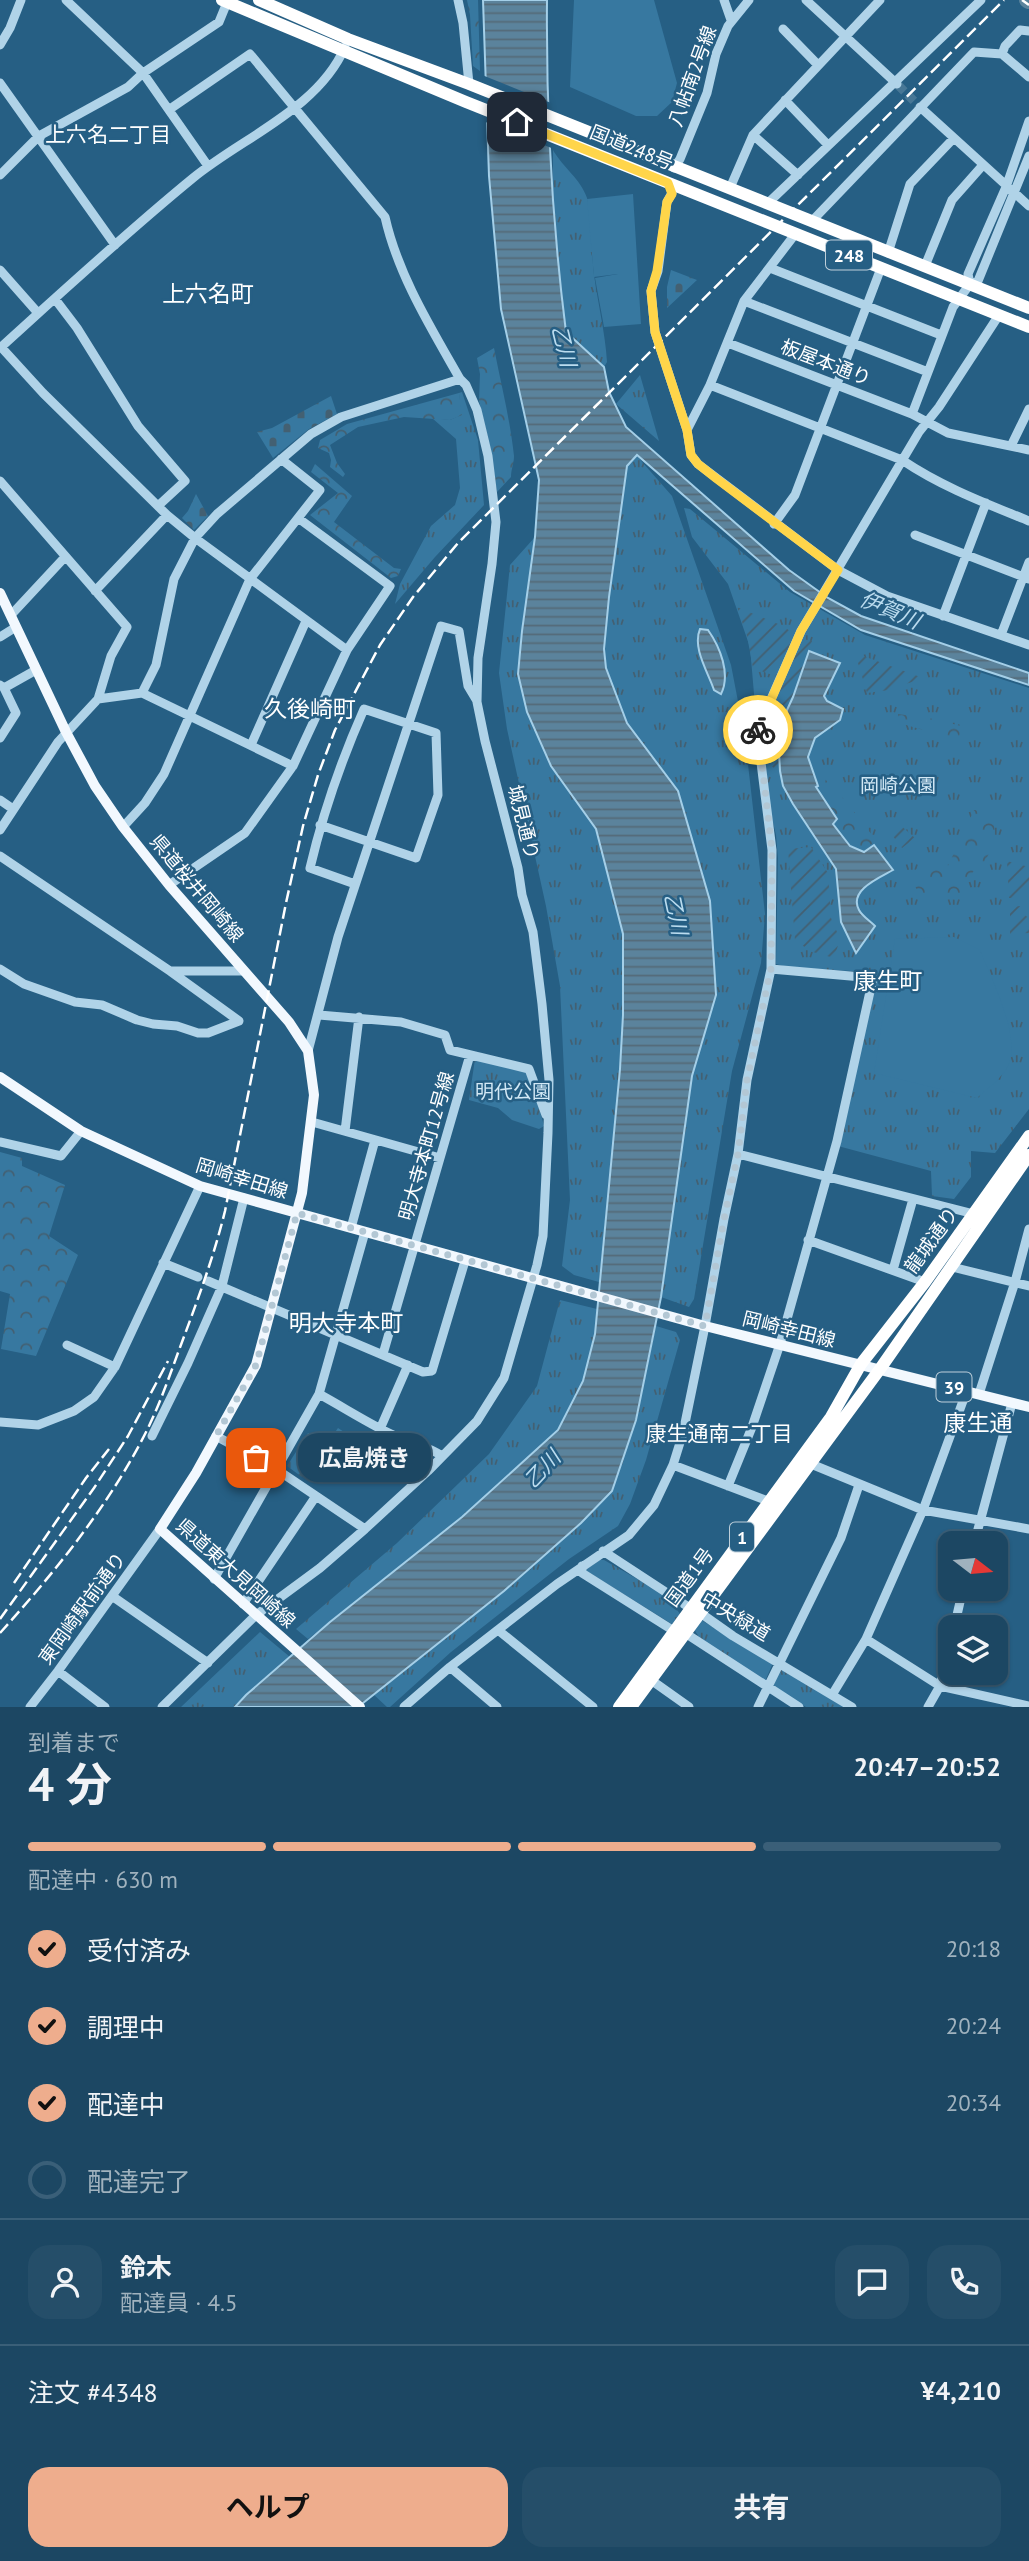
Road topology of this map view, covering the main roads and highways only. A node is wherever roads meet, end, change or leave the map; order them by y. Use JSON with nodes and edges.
{"nodes":[{"id":1,"x":259,"y":0,"type":"edge"},
{"id":2,"x":226,"y":1,"type":"edge"},
{"id":3,"x":1029,"y":308,"type":"edge"},
{"id":4,"x":1029,"y":327,"type":"edge"},
{"id":5,"x":0,"y":593,"type":"edge"},
{"id":6,"x":0,"y":1077,"type":"edge"},
{"id":7,"x":1029,"y":1136,"type":"edge"},
{"id":8,"x":1029,"y":1155,"type":"edge"},
{"id":9,"x":1023,"y":1174,"type":"edge"},
{"id":10,"x":297,"y":1213,"type":"junction"},
{"id":11,"x":861,"y":1364,"type":"junction"},
{"id":12,"x":880,"y":1369,"type":"junction"},
{"id":13,"x":1029,"y":1407,"type":"edge"},
{"id":14,"x":694,"y":1610,"type":"junction"},
{"id":15,"x":680,"y":1632,"type":"junction"},
{"id":16,"x":360,"y":1707,"type":"edge"},
{"id":17,"x":619,"y":1707,"type":"edge"},
{"id":18,"x":631,"y":1707,"type":"edge"}],
"edges":[{"from":1,"to":3,"type":"highway","name":"国道248号","number":"248"},
{"from":2,"to":4,"type":"highway","name":"国道248号","number":"248"},
{"from":5,"to":10,"type":"main road","name":"県道桜井岡崎線"},
{"from":6,"to":10,"type":"main road","name":"岡崎幸田線"},
{"from":7,"to":11,"type":"highway","name":"龍城通り","number":"1"},
{"from":8,"to":9,"type":"highway","name":"龍城通り","number":"1"},
{"from":9,"to":12,"type":"highway","name":"龍城通り","number":"1"},
{"from":10,"to":11,"type":"main road","name":"岡崎幸田線"},
{"from":10,"to":16,"type":"main road","name":"県道東大見岡崎線"},
{"from":11,"to":12,"type":"main road","name":"岡崎幸田線"},
{"from":11,"to":14,"type":"highway","name":"国道1号","number":"1"},
{"from":12,"to":13,"type":"main road","number":"39"},
{"from":12,"to":14,"type":"highway","name":"国道1号","number":"1"},
{"from":14,"to":15,"type":"highway","name":"国道1号","number":"1"},
{"from":15,"to":17,"type":"highway","name":"国道1号","number":"1"},
{"from":15,"to":18,"type":"highway","name":"国道1号","number":"1"}]}
